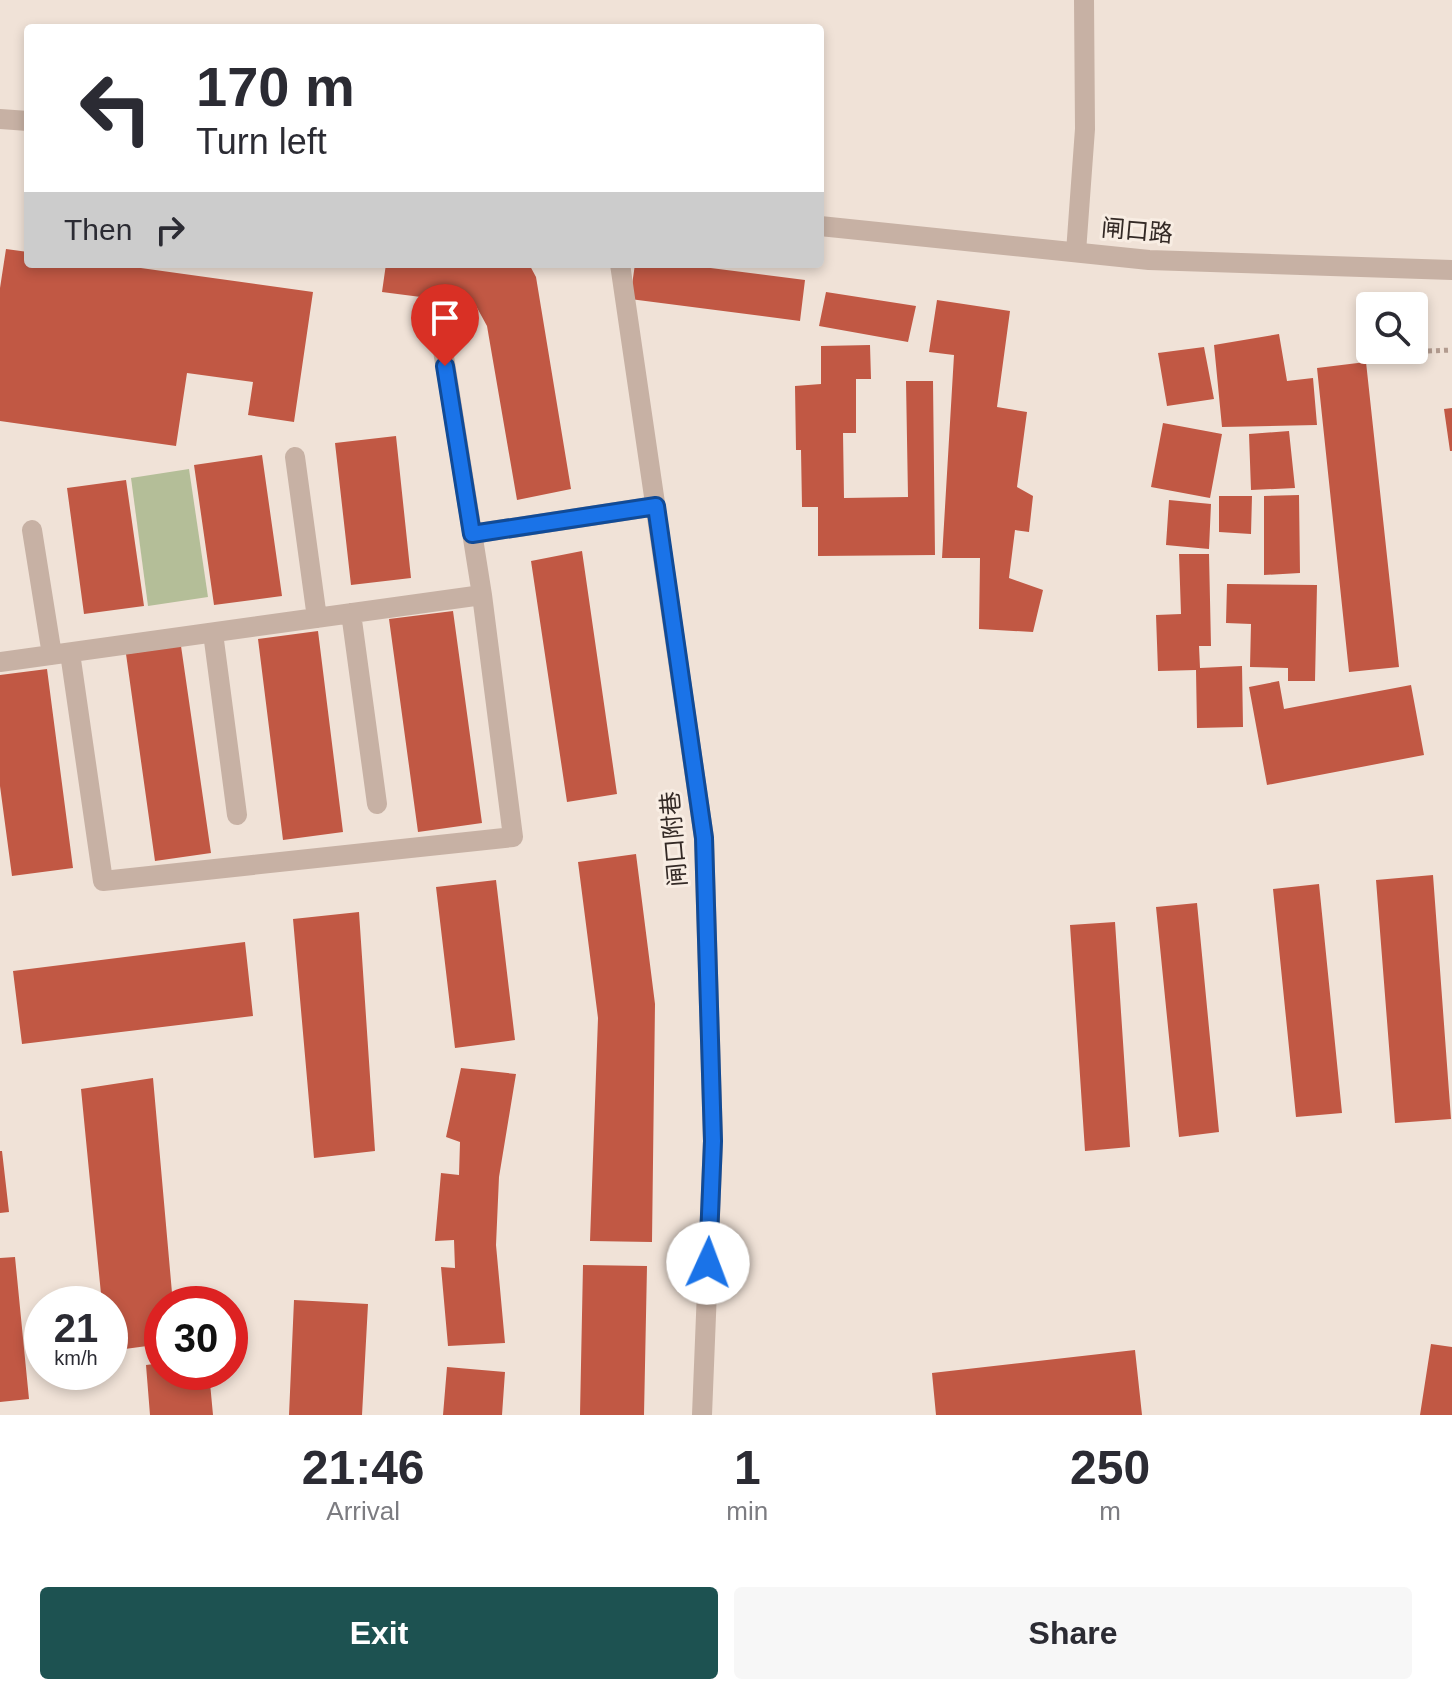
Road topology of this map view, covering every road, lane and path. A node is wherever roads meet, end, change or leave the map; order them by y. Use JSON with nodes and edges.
{"nodes":[{"id":1,"x":1084,"y":0,"type":"edge"},
{"id":2,"x":0,"y":119,"type":"edge"},
{"id":3,"x":24,"y":121,"type":"edge"},
{"id":4,"x":824,"y":226,"type":"edge"},
{"id":5,"x":1076,"y":252,"type":"junction"},
{"id":6,"x":621,"y":268,"type":"edge"},
{"id":7,"x":1452,"y":270,"type":"edge"},
{"id":8,"x":441,"y":338,"type":"dead end"},
{"id":9,"x":1452,"y":350,"type":"edge"},
{"id":10,"x":1428,"y":351,"type":"dead end"},
{"id":11,"x":295,"y":457,"type":"dead end"},
{"id":12,"x":656,"y":506,"type":"junction"},
{"id":13,"x":32,"y":530,"type":"dead end"},
{"id":14,"x":472,"y":534,"type":"junction"},
{"id":15,"x":482,"y":595,"type":"junction"},
{"id":16,"x":351,"y":613,"type":"junction"},
{"id":17,"x":317,"y":618,"type":"junction"},
{"id":18,"x":213,"y":633,"type":"junction"},
{"id":19,"x":61,"y":654,"type":"junction"},
{"id":20,"x":0,"y":662,"type":"edge"},
{"id":21,"x":377,"y":804,"type":"dead end"},
{"id":22,"x":237,"y":815,"type":"dead end"},
{"id":23,"x":702,"y":1415,"type":"edge"}],
"edges":[{"from":1,"to":5,"type":"street"},
{"from":2,"to":3,"type":"street"},
{"from":4,"to":5,"type":"street","name":"闸口路"},
{"from":5,"to":7,"type":"street","name":"闸口路"},
{"from":6,"to":12,"type":"street","name":"闸口附巷"},
{"from":8,"to":14,"type":"street"},
{"from":9,"to":10,"type":"path"},
{"from":11,"to":17,"type":"street"},
{"from":12,"to":14,"type":"street"},
{"from":12,"to":23,"type":"street","name":"闸口附巷"},
{"from":13,"to":19,"type":"street"},
{"from":14,"to":15,"type":"street"},
{"from":15,"to":16,"type":"street"},
{"from":15,"to":19,"type":"street"},
{"from":16,"to":17,"type":"street"},
{"from":16,"to":21,"type":"street"},
{"from":17,"to":18,"type":"street"},
{"from":18,"to":19,"type":"street"},
{"from":18,"to":22,"type":"street"},
{"from":19,"to":20,"type":"street"}]}
